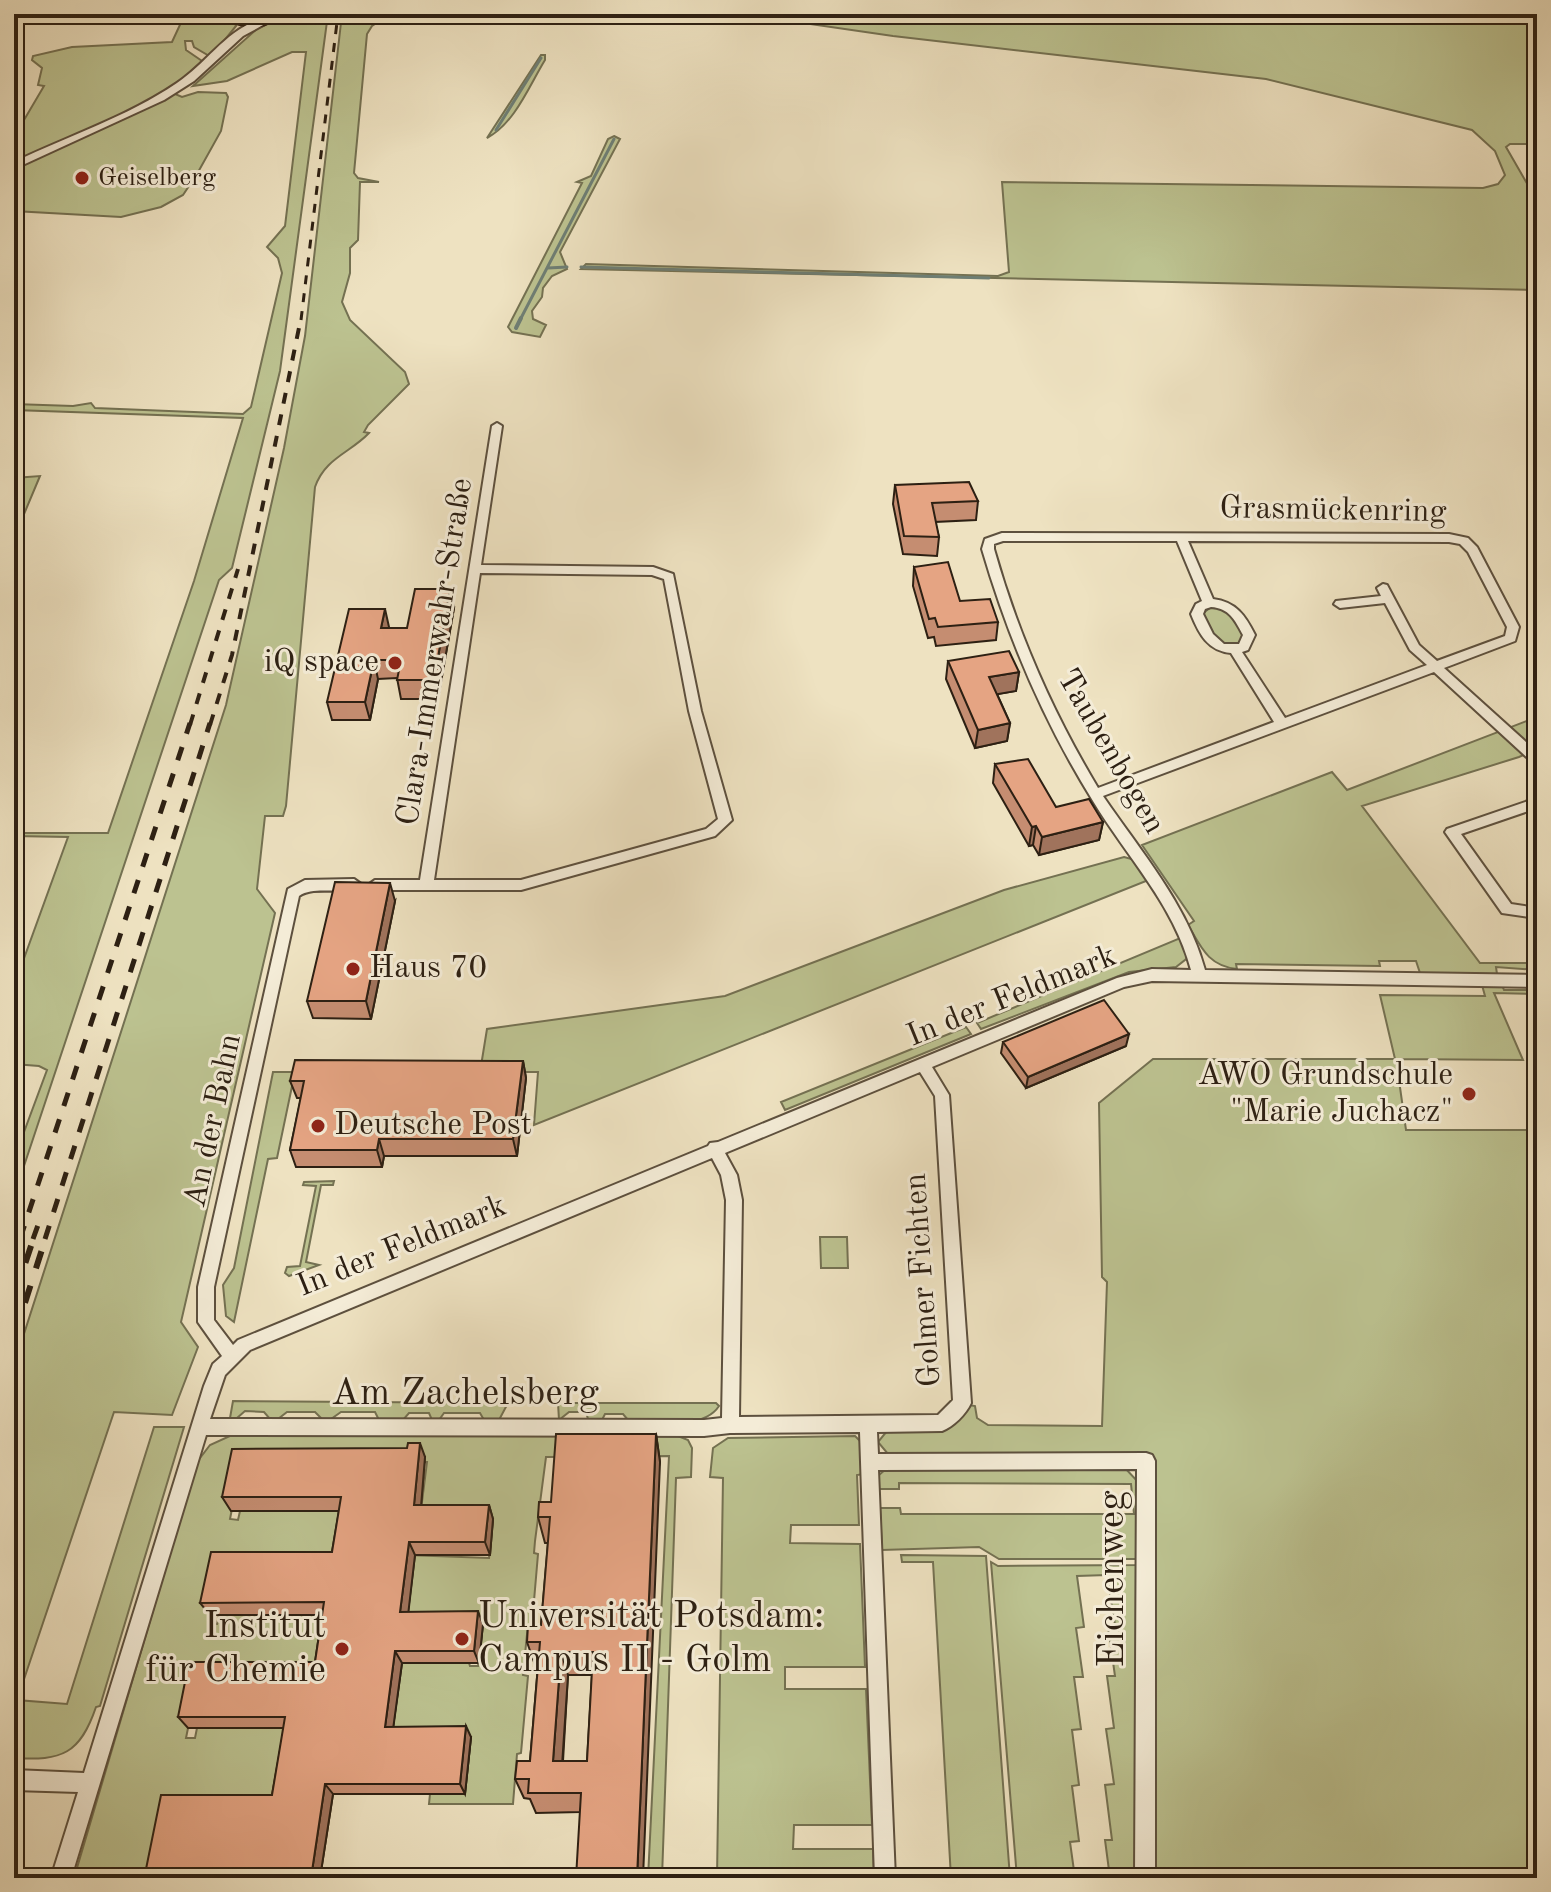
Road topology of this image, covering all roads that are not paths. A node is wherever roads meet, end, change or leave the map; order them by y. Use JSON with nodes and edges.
{"nodes":[{"id":1,"x":274,"y":14,"type":"edge"},
{"id":2,"x":239,"y":17,"type":"edge"},
{"id":3,"x":261,"y":22,"type":"junction"},
{"id":4,"x":232,"y":41,"type":"junction"},
{"id":5,"x":14,"y":166,"type":"edge"},
{"id":6,"x":497,"y":426,"type":"dead end"},
{"id":7,"x":1181,"y":538,"type":"junction"},
{"id":8,"x":988,"y":549,"type":"joint"},
{"id":9,"x":475,"y":569,"type":"junction"},
{"id":10,"x":1209,"y":603,"type":"junction"},
{"id":11,"x":1340,"y":604,"type":"dead end"},
{"id":12,"x":1235,"y":650,"type":"junction"},
{"id":13,"x":1436,"y":667,"type":"junction"},
{"id":14,"x":1282,"y":724,"type":"junction"},
{"id":15,"x":1537,"y":759,"type":"edge"},
{"id":16,"x":1096,"y":794,"type":"junction"},
{"id":17,"x":1537,"y":803,"type":"edge"},
{"id":18,"x":426,"y":885,"type":"junction"},
{"id":19,"x":1537,"y":913,"type":"edge"},
{"id":20,"x":1199,"y":975,"type":"junction"},
{"id":21,"x":1537,"y":981,"type":"edge"},
{"id":22,"x":922,"y":1063,"type":"junction"},
{"id":23,"x":715,"y":1148,"type":"junction"},
{"id":24,"x":231,"y":1355,"type":"junction"},
{"id":25,"x":730,"y":1425,"type":"junction"},
{"id":26,"x":868,"y":1425,"type":"junction"},
{"id":27,"x":199,"y":1427,"type":"junction"},
{"id":28,"x":870,"y":1462,"type":"junction"},
{"id":29,"x":14,"y":1780,"type":"edge"},
{"id":30,"x":90,"y":1783,"type":"junction"},
{"id":31,"x":61,"y":1878,"type":"edge"},
{"id":32,"x":885,"y":1878,"type":"edge"},
{"id":33,"x":1145,"y":1878,"type":"edge"}],
"edges":[{"from":1,"to":3,"type":"main road"},
{"from":2,"to":3,"type":"main road"},
{"from":2,"to":4,"type":"street"},
{"from":3,"to":4,"type":"street"},
{"from":4,"to":5,"type":"street"},
{"from":6,"to":9,"type":"street","name":"Clara-Immerwahr-Straße"},
{"from":7,"to":8,"type":"street","name":"Grasmückenring"},
{"from":7,"to":10,"type":"street"},
{"from":7,"to":13,"type":"street","name":"Grasmückenring"},
{"from":8,"to":16,"type":"street","name":"Taubenbogen"},
{"from":9,"to":18,"type":"street","name":"Clara-Immerwahr-Straße"},
{"from":9,"to":18,"type":"street"},
{"from":10,"to":12,"type":"street"},
{"from":10,"to":12,"type":"street"},
{"from":11,"to":13,"type":"street"},
{"from":12,"to":14,"type":"street"},
{"from":13,"to":14,"type":"street","name":"Grasmückenring"},
{"from":13,"to":15,"type":"street"},
{"from":14,"to":16,"type":"street","name":"Grasmückenring"},
{"from":16,"to":20,"type":"street","name":"Taubenbogen"},
{"from":17,"to":19,"type":"street"},
{"from":18,"to":24,"type":"street","name":"An der Bahn"},
{"from":20,"to":21,"type":"street","name":"In der Feldmark"},
{"from":20,"to":22,"type":"street","name":"In der Feldmark"},
{"from":22,"to":23,"type":"street","name":"In der Feldmark"},
{"from":22,"to":26,"type":"street","name":"Golmer Fichten"},
{"from":23,"to":24,"type":"street","name":"In der Feldmark"},
{"from":23,"to":25,"type":"street"},
{"from":24,"to":27,"type":"street"},
{"from":25,"to":26,"type":"street","name":"Golmer Fichten"},
{"from":25,"to":27,"type":"street","name":"Am Zachelsberg"},
{"from":26,"to":28,"type":"street"},
{"from":27,"to":30,"type":"street"},
{"from":28,"to":32,"type":"street"},
{"from":28,"to":33,"type":"street","name":"Eichenweg"},
{"from":29,"to":30,"type":"street"},
{"from":30,"to":31,"type":"street"}]}
